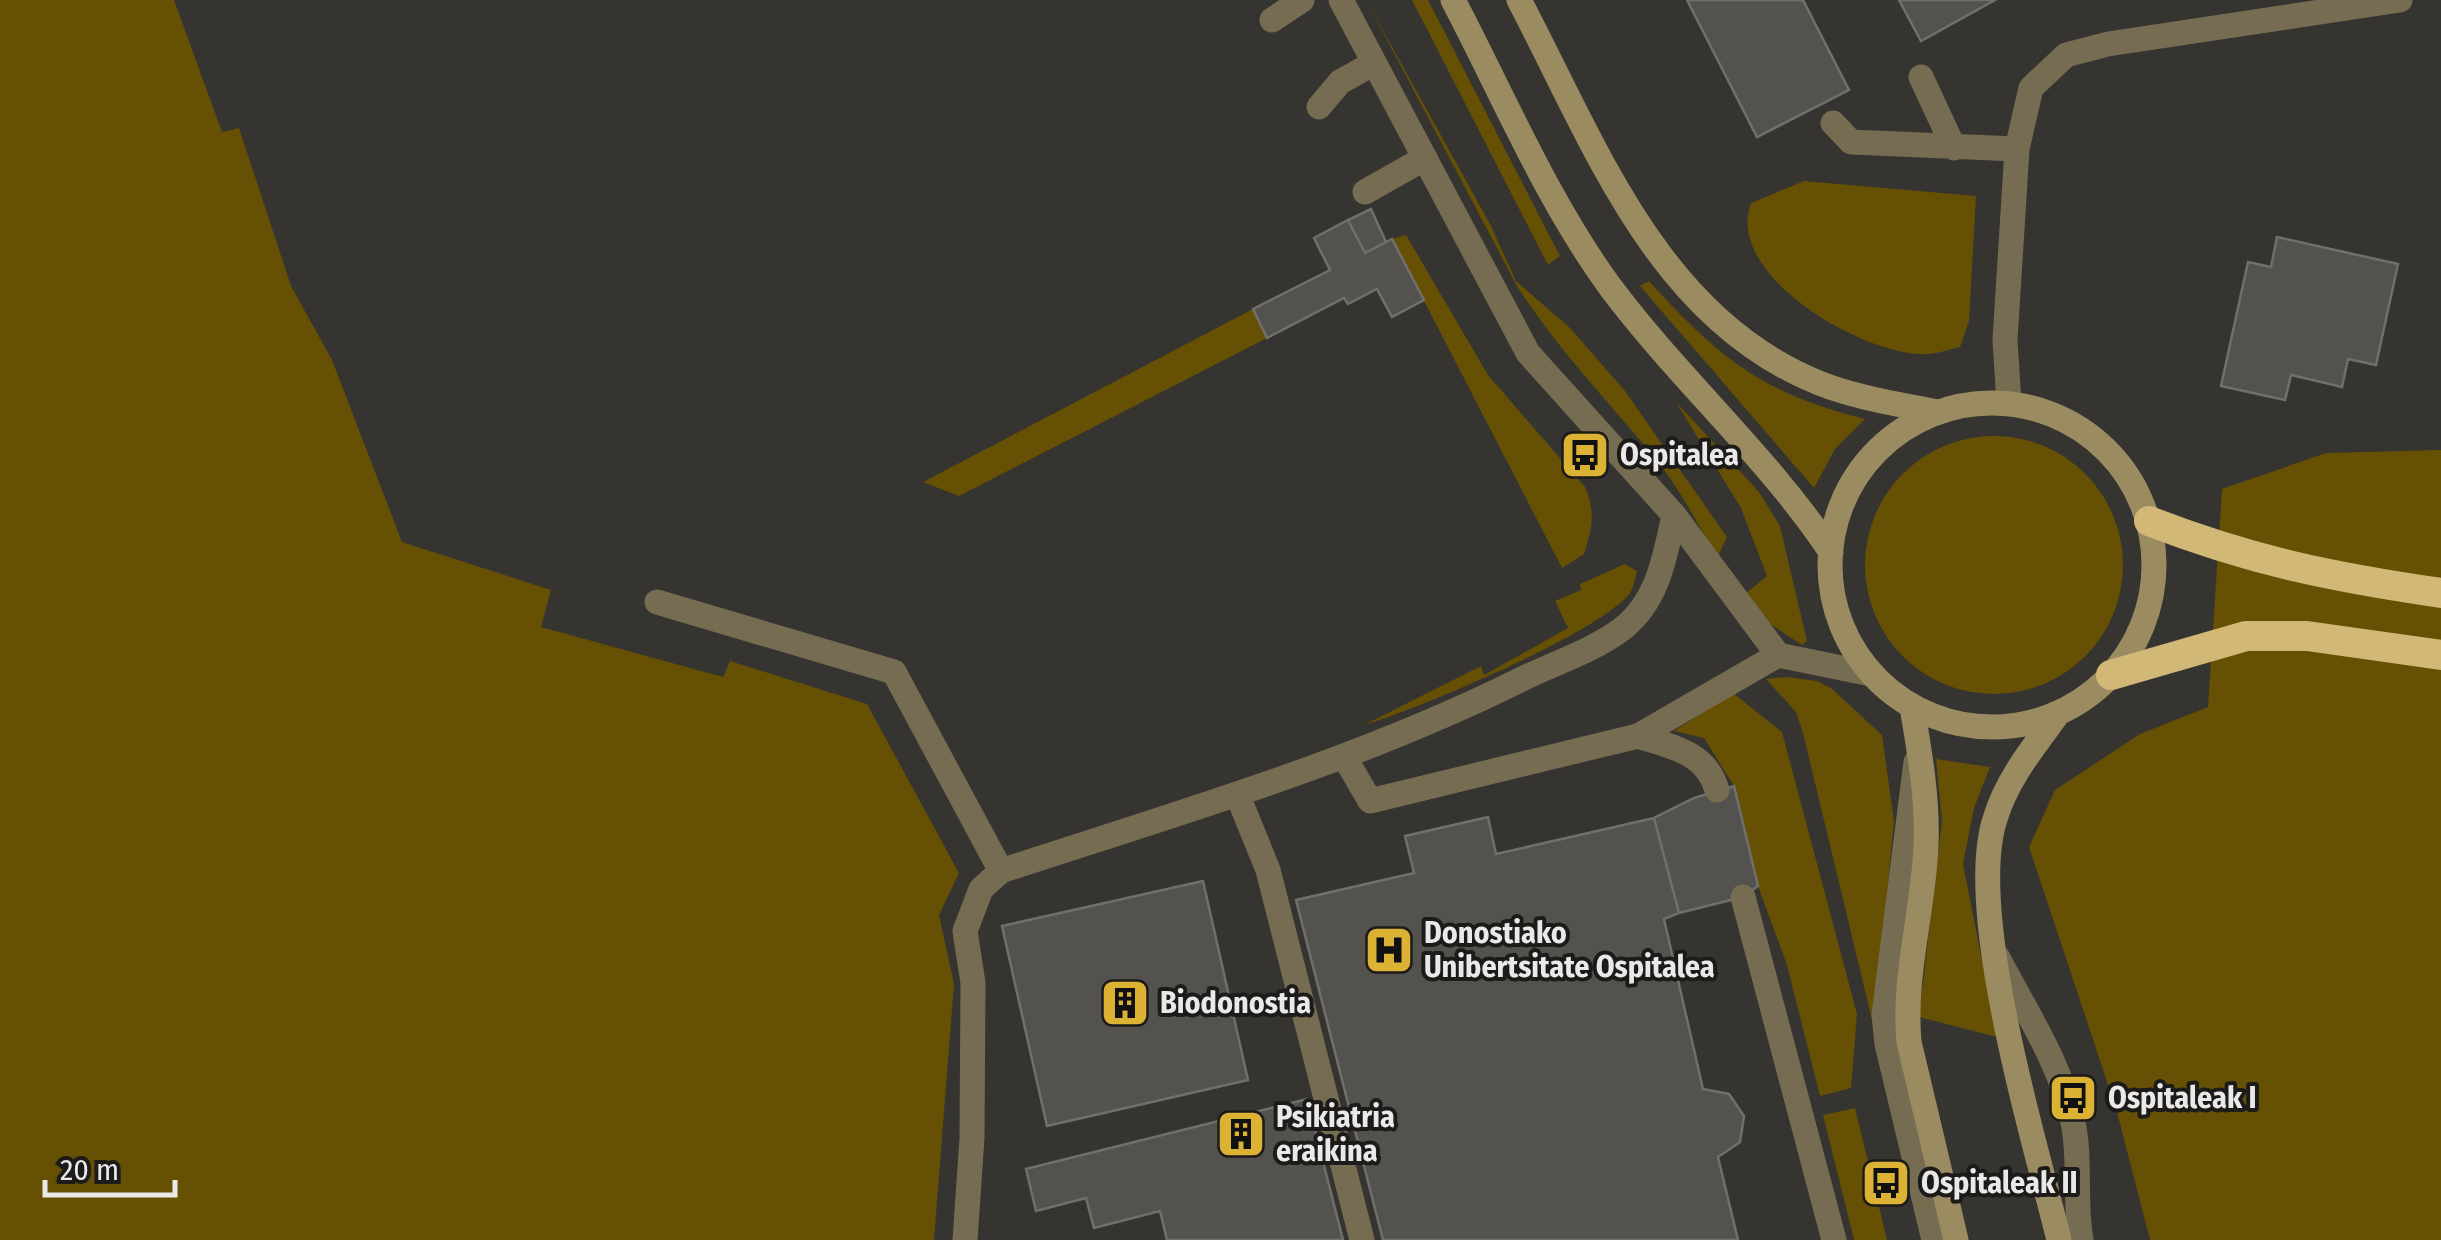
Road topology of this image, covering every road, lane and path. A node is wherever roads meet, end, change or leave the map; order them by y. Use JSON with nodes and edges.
{"nodes":[{"id":1,"x":1302,"y":0,"type":"edge"},
{"id":2,"x":1341,"y":0,"type":"edge"},
{"id":3,"x":1453,"y":0,"type":"edge"},
{"id":4,"x":1519,"y":0,"type":"edge"},
{"id":5,"x":2400,"y":0,"type":"edge"},
{"id":6,"x":1272,"y":20,"type":"dead end"},
{"id":7,"x":1374,"y":63,"type":"junction"},
{"id":8,"x":1921,"y":78,"type":"dead end"},
{"id":9,"x":1319,"y":107,"type":"dead end"},
{"id":10,"x":1833,"y":123,"type":"dead end"},
{"id":11,"x":1954,"y":148,"type":"junction"},
{"id":12,"x":2017,"y":149,"type":"junction"},
{"id":13,"x":1425,"y":158,"type":"junction"},
{"id":14,"x":1365,"y":192,"type":"dead end"},
{"id":15,"x":2008,"y":403,"type":"junction"},
{"id":16,"x":1938,"y":412,"type":"junction"},
{"id":17,"x":1674,"y":515,"type":"junction"},
{"id":18,"x":2149,"y":521,"type":"junction"},
{"id":19,"x":1830,"y":552,"type":"junction"},
{"id":20,"x":2441,"y":593,"type":"edge"},
{"id":21,"x":656,"y":602,"type":"dead end"},
{"id":22,"x":1778,"y":655,"type":"junction"},
{"id":23,"x":2441,"y":655,"type":"edge"},
{"id":24,"x":1871,"y":674,"type":"junction"},
{"id":25,"x":2111,"y":676,"type":"junction"},
{"id":26,"x":1912,"y":707,"type":"junction"},
{"id":27,"x":2057,"y":715,"type":"junction"},
{"id":28,"x":1638,"y":736,"type":"junction"},
{"id":29,"x":1918,"y":742,"type":"junction"},
{"id":30,"x":1342,"y":749,"type":"junction"},
{"id":31,"x":1717,"y":790,"type":"dead end"},
{"id":32,"x":1238,"y":796,"type":"junction"},
{"id":33,"x":1000,"y":871,"type":"junction"},
{"id":34,"x":1743,"y":897,"type":"dead end"},
{"id":35,"x":1997,"y":956,"type":"junction"},
{"id":36,"x":965,"y":1240,"type":"edge"},
{"id":37,"x":1362,"y":1240,"type":"edge"},
{"id":38,"x":1834,"y":1240,"type":"edge"},
{"id":39,"x":1934,"y":1240,"type":"edge"},
{"id":40,"x":1956,"y":1240,"type":"edge"},
{"id":41,"x":2059,"y":1240,"type":"edge"},
{"id":42,"x":2082,"y":1240,"type":"edge"}],
"edges":[{"from":1,"to":6,"type":"street"},
{"from":2,"to":7,"type":"street"},
{"from":3,"to":19,"type":"main road"},
{"from":4,"to":16,"type":"main road"},
{"from":5,"to":12,"type":"street"},
{"from":7,"to":9,"type":"street"},
{"from":7,"to":13,"type":"street"},
{"from":8,"to":11,"type":"street"},
{"from":10,"to":11,"type":"street"},
{"from":11,"to":12,"type":"street"},
{"from":12,"to":15,"type":"street"},
{"from":13,"to":14,"type":"street"},
{"from":13,"to":17,"type":"street"},
{"from":15,"to":16,"type":"main road"},
{"from":15,"to":18,"type":"main road"},
{"from":16,"to":19,"type":"main road"},
{"from":17,"to":22,"type":"street"},
{"from":17,"to":30,"type":"street"},
{"from":18,"to":20,"type":"highway"},
{"from":18,"to":25,"type":"main road"},
{"from":19,"to":24,"type":"main road"},
{"from":21,"to":33,"type":"street"},
{"from":22,"to":24,"type":"street"},
{"from":22,"to":28,"type":"street"},
{"from":23,"to":25,"type":"highway"},
{"from":24,"to":26,"type":"main road"},
{"from":25,"to":27,"type":"main road"},
{"from":26,"to":27,"type":"main road"},
{"from":26,"to":29,"type":"main road"},
{"from":27,"to":35,"type":"main road"},
{"from":28,"to":30,"type":"street"},
{"from":28,"to":31,"type":"street"},
{"from":29,"to":39,"type":"street"},
{"from":29,"to":40,"type":"main road"},
{"from":30,"to":32,"type":"street"},
{"from":32,"to":33,"type":"street"},
{"from":32,"to":37,"type":"street"},
{"from":33,"to":36,"type":"street"},
{"from":34,"to":38,"type":"street"},
{"from":35,"to":41,"type":"main road"},
{"from":35,"to":42,"type":"street"}]}
